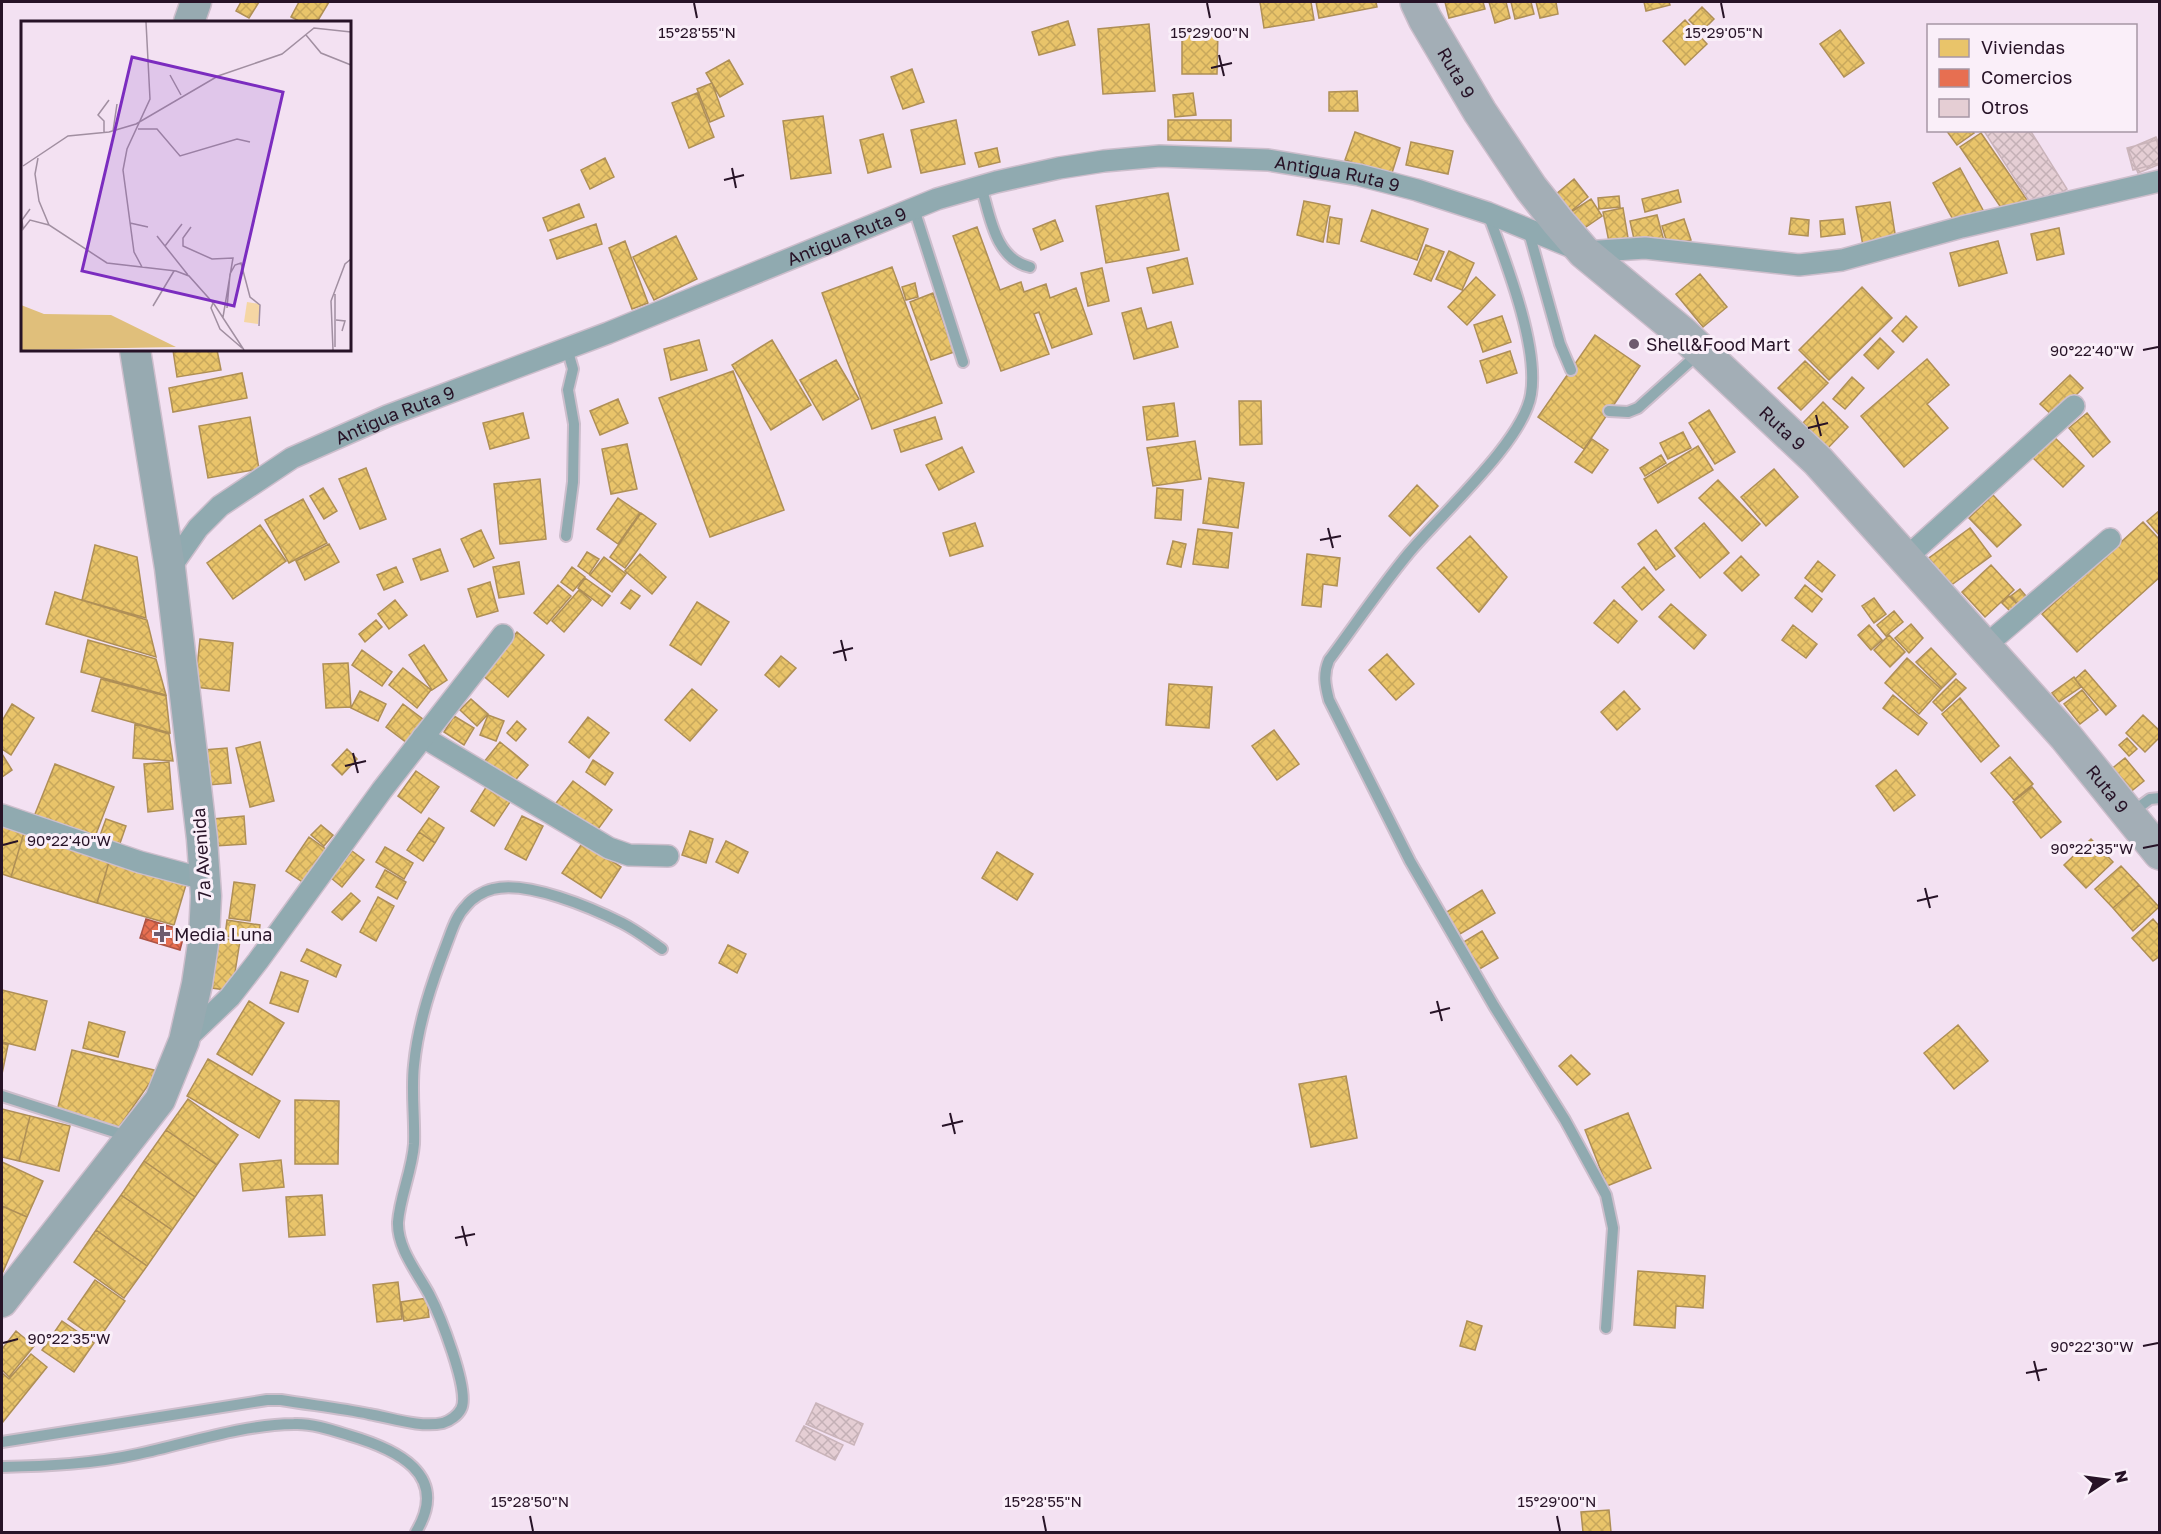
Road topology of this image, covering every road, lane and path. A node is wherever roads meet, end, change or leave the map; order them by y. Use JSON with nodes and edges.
{"nodes":[{"id":1,"x":196,"y":2,"type":"edge"},
{"id":2,"x":1417,"y":2,"type":"edge"},
{"id":3,"x":189,"y":21,"type":"edge"},
{"id":4,"x":2160,"y":181,"type":"edge"},
{"id":5,"x":981,"y":186,"type":"junction"},
{"id":6,"x":914,"y":209,"type":"junction"},
{"id":7,"x":1488,"y":213,"type":"junction"},
{"id":8,"x":1528,"y":229,"type":"junction"},
{"id":9,"x":1584,"y":252,"type":"junction"},
{"id":10,"x":1030,"y":267,"type":"dead end"},
{"id":11,"x":567,"y":348,"type":"junction"},
{"id":12,"x":135,"y":351,"type":"edge"},
{"id":13,"x":1701,"y":351,"type":"junction"},
{"id":14,"x":963,"y":362,"type":"dead end"},
{"id":15,"x":1571,"y":370,"type":"dead end"},
{"id":16,"x":2074,"y":406,"type":"dead end"},
{"id":17,"x":1609,"y":411,"type":"dead end"},
{"id":18,"x":566,"y":536,"type":"dead end"},
{"id":19,"x":2110,"y":539,"type":"dead end"},
{"id":20,"x":1905,"y":558,"type":"junction"},
{"id":21,"x":170,"y":568,"type":"junction"},
{"id":22,"x":503,"y":635,"type":"dead end"},
{"id":23,"x":1985,"y":645,"type":"junction"},
{"id":24,"x":423,"y":737,"type":"junction"},
{"id":25,"x":2160,"y":798,"type":"edge"},
{"id":26,"x":2129,"y":814,"type":"junction"},
{"id":27,"x":2,"y":815,"type":"edge"},
{"id":28,"x":2160,"y":853,"type":"edge"},
{"id":29,"x":668,"y":856,"type":"dead end"},
{"id":30,"x":204,"y":879,"type":"junction"},
{"id":31,"x":662,"y":949,"type":"dead end"},
{"id":32,"x":184,"y":1041,"type":"junction"},
{"id":33,"x":2,"y":1096,"type":"edge"},
{"id":34,"x":130,"y":1137,"type":"junction"},
{"id":35,"x":2,"y":1302,"type":"edge"},
{"id":36,"x":1606,"y":1328,"type":"dead end"},
{"id":37,"x":2,"y":1442,"type":"edge"},
{"id":38,"x":2,"y":1467,"type":"edge"},
{"id":39,"x":416,"y":1533,"type":"edge"}],
"edges":[{"from":1,"to":3,"type":"main road"},
{"from":2,"to":9,"type":"main road","name":"Ruta 9"},
{"from":4,"to":9,"type":"street"},
{"from":5,"to":6,"type":"street","name":"Antigua Ruta 9"},
{"from":5,"to":7,"type":"street","name":"Antigua Ruta 9"},
{"from":5,"to":10,"type":"lane"},
{"from":6,"to":11,"type":"street","name":"Antigua Ruta 9"},
{"from":6,"to":14,"type":"lane"},
{"from":7,"to":8,"type":"street","name":"Antigua Ruta 9"},
{"from":7,"to":36,"type":"lane"},
{"from":8,"to":9,"type":"street","name":"Antigua Ruta 9"},
{"from":8,"to":15,"type":"lane"},
{"from":9,"to":13,"type":"main road","name":"Ruta 9"},
{"from":11,"to":18,"type":"lane"},
{"from":11,"to":21,"type":"street","name":"Antigua Ruta 9"},
{"from":12,"to":21,"type":"main road","name":"7ª Avenida"},
{"from":13,"to":17,"type":"lane"},
{"from":13,"to":20,"type":"main road","name":"Ruta 9"},
{"from":16,"to":20,"type":"street"},
{"from":19,"to":23,"type":"street"},
{"from":20,"to":23,"type":"main road","name":"Ruta 9"},
{"from":21,"to":30,"type":"main road","name":"7ª Avenida"},
{"from":22,"to":24,"type":"street"},
{"from":23,"to":26,"type":"main road","name":"Ruta 9"},
{"from":24,"to":29,"type":"street"},
{"from":24,"to":32,"type":"street"},
{"from":25,"to":26,"type":"lane"},
{"from":26,"to":28,"type":"main road","name":"Ruta 9"},
{"from":27,"to":30,"type":"street"},
{"from":30,"to":32,"type":"main road","name":"7ª Avenida"},
{"from":31,"to":37,"type":"lane"},
{"from":32,"to":34,"type":"main road","name":"7ª Avenida"},
{"from":33,"to":34,"type":"lane"},
{"from":34,"to":35,"type":"main road","name":"7ª Avenida"},
{"from":38,"to":39,"type":"lane"}]}
